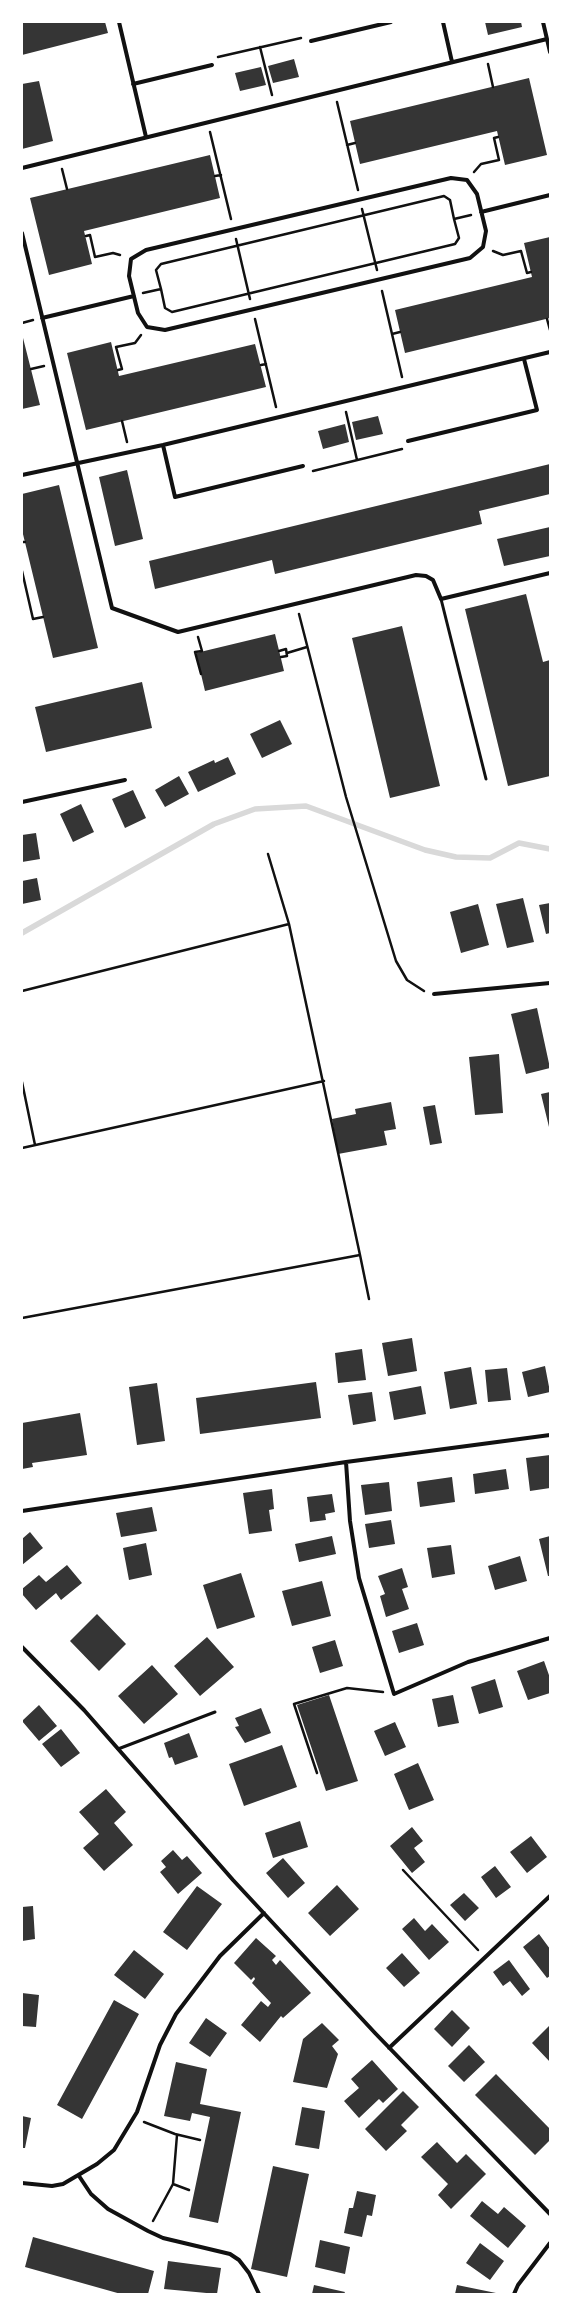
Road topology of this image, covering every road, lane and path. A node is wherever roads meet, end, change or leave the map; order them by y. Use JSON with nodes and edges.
{"nodes":[{"id":1,"x":119,"y":22,"type":"edge"},
{"id":2,"x":391,"y":22,"type":"edge"},
{"id":3,"x":443,"y":22,"type":"edge"},
{"id":4,"x":543,"y":22,"type":"edge"},
{"id":5,"x":547,"y":39,"type":"junction"},
{"id":6,"x":311,"y":41,"type":"joint"},
{"id":7,"x":260,"y":47,"type":"junction"},
{"id":8,"x":550,"y":52,"type":"edge"},
{"id":9,"x":485,"y":54,"type":"junction"},
{"id":10,"x":452,"y":62,"type":"junction"},
{"id":11,"x":212,"y":65,"type":"joint"},
{"id":12,"x":134,"y":84,"type":"junction"},
{"id":13,"x":493,"y":87,"type":"dead end"},
{"id":14,"x":334,"y":91,"type":"junction"},
{"id":15,"x":274,"y":106,"type":"junction"},
{"id":16,"x":208,"y":122,"type":"junction"},
{"id":17,"x":146,"y":137,"type":"junction"},
{"id":18,"x":498,"y":137,"type":"dead end"},
{"id":19,"x":355,"y":143,"type":"dead end"},
{"id":20,"x":347,"y":145,"type":"junction"},
{"id":21,"x":59,"y":158,"type":"junction"},
{"id":22,"x":22,"y":168,"type":"edge"},
{"id":23,"x":221,"y":175,"type":"junction"},
{"id":24,"x":215,"y":176,"type":"dead end"},
{"id":25,"x":467,"y":180,"type":"junction"},
{"id":26,"x":67,"y":189,"type":"dead end"},
{"id":27,"x":550,"y":196,"type":"edge"},
{"id":28,"x":360,"y":199,"type":"junction"},
{"id":29,"x":481,"y":212,"type":"junction"},
{"id":30,"x":364,"y":216,"type":"junction"},
{"id":31,"x":454,"y":219,"type":"junction"},
{"id":32,"x":234,"y":229,"type":"junction"},
{"id":33,"x":22,"y":233,"type":"edge"},
{"id":34,"x":86,"y":236,"type":"dead end"},
{"id":35,"x":237,"y":246,"type":"junction"},
{"id":36,"x":483,"y":248,"type":"junction"},
{"id":37,"x":131,"y":259,"type":"junction"},
{"id":38,"x":375,"y":263,"type":"junction"},
{"id":39,"x":530,"y":272,"type":"dead end"},
{"id":40,"x":379,"y":279,"type":"junction"},
{"id":41,"x":161,"y":289,"type":"junction"},
{"id":42,"x":249,"y":293,"type":"junction"},
{"id":43,"x":134,"y":296,"type":"junction"},
{"id":44,"x":253,"y":309,"type":"junction"},
{"id":45,"x":42,"y":318,"type":"junction"},
{"id":46,"x":547,"y":319,"type":"dead end"},
{"id":47,"x":147,"y":327,"type":"junction"},
{"id":48,"x":550,"y":330,"type":"edge"},
{"id":49,"x":400,"y":332,"type":"dead end"},
{"id":50,"x":392,"y":334,"type":"junction"},
{"id":51,"x":550,"y":352,"type":"edge"},
{"id":52,"x":524,"y":359,"type":"junction"},
{"id":53,"x":266,"y":364,"type":"junction"},
{"id":54,"x":261,"y":365,"type":"dead end"},
{"id":55,"x":118,"y":370,"type":"dead end"},
{"id":56,"x":405,"y":387,"type":"junction"},
{"id":57,"x":344,"y":402,"type":"junction"},
{"id":58,"x":279,"y":418,"type":"junction"},
{"id":59,"x":122,"y":421,"type":"dead end"},
{"id":60,"x":408,"y":441,"type":"joint"},
{"id":61,"x":163,"y":445,"type":"junction"},
{"id":62,"x":130,"y":452,"type":"junction"},
{"id":63,"x":357,"y":460,"type":"junction"},
{"id":64,"x":78,"y":464,"type":"junction"},
{"id":65,"x":303,"y":466,"type":"joint"},
{"id":66,"x":22,"y":475,"type":"edge"},
{"id":67,"x":22,"y":571,"type":"edge"},
{"id":68,"x":550,"y":573,"type":"edge"},
{"id":69,"x":441,"y":600,"type":"junction"},
{"id":70,"x":296,"y":604,"type":"junction"},
{"id":71,"x":43,"y":617,"type":"dead end"},
{"id":72,"x":307,"y":647,"type":"junction"},
{"id":73,"x":202,"y":651,"type":"dead end"},
{"id":74,"x":280,"y":651,"type":"dead end"},
{"id":75,"x":286,"y":653,"type":"junction"},
{"id":76,"x":281,"y":658,"type":"dead end"},
{"id":77,"x":201,"y":674,"type":"dead end"},
{"id":78,"x":486,"y":779,"type":"dead end"},
{"id":79,"x":125,"y":780,"type":"dead end"},
{"id":80,"x":22,"y":802,"type":"edge"},
{"id":81,"x":268,"y":854,"type":"dead end"},
{"id":82,"x":289,"y":924,"type":"junction"},
{"id":83,"x":550,"y":983,"type":"edge"},
{"id":84,"x":22,"y":990,"type":"edge"},
{"id":85,"x":434,"y":994,"type":"joint"},
{"id":86,"x":324,"y":1081,"type":"junction"},
{"id":87,"x":22,"y":1082,"type":"edge"},
{"id":88,"x":35,"y":1145,"type":"junction"},
{"id":89,"x":22,"y":1148,"type":"edge"},
{"id":90,"x":360,"y":1255,"type":"junction"},
{"id":91,"x":369,"y":1299,"type":"dead end"},
{"id":92,"x":22,"y":1318,"type":"edge"},
{"id":93,"x":550,"y":1435,"type":"edge"},
{"id":94,"x":346,"y":1462,"type":"junction"},
{"id":95,"x":22,"y":1511,"type":"edge"},
{"id":96,"x":550,"y":1638,"type":"edge"},
{"id":97,"x":22,"y":1647,"type":"edge"},
{"id":98,"x":394,"y":1694,"type":"junction"},
{"id":99,"x":215,"y":1712,"type":"dead end"},
{"id":100,"x":118,"y":1749,"type":"junction"},
{"id":101,"x":317,"y":1773,"type":"dead end"},
{"id":102,"x":403,"y":1870,"type":"dead end"},
{"id":103,"x":550,"y":1896,"type":"edge"},
{"id":104,"x":264,"y":1913,"type":"junction"},
{"id":105,"x":485,"y":1957,"type":"junction"},
{"id":106,"x":389,"y":2048,"type":"junction"},
{"id":107,"x":134,"y":2117,"type":"junction"},
{"id":108,"x":177,"y":2135,"type":"junction"},
{"id":109,"x":200,"y":2140,"type":"dead end"},
{"id":110,"x":79,"y":2176,"type":"junction"},
{"id":111,"x":22,"y":2183,"type":"edge"},
{"id":112,"x":173,"y":2184,"type":"junction"},
{"id":113,"x":189,"y":2190,"type":"dead end"},
{"id":114,"x":550,"y":2214,"type":"edge"},
{"id":115,"x":148,"y":2231,"type":"junction"},
{"id":116,"x":550,"y":2243,"type":"edge"},
{"id":117,"x":259,"y":2294,"type":"edge"},
{"id":118,"x":514,"y":2294,"type":"edge"}],
"edges":[{"from":1,"to":12,"type":"street"},
{"from":2,"to":6,"type":"street"},
{"from":3,"to":10,"type":"street"},
{"from":4,"to":5,"type":"street"},
{"from":5,"to":8,"type":"street"},
{"from":5,"to":9,"type":"street"},
{"from":6,"to":7,"type":"path"},
{"from":7,"to":11,"type":"path"},
{"from":7,"to":15,"type":"path"},
{"from":9,"to":10,"type":"street"},
{"from":9,"to":13,"type":"path"},
{"from":10,"to":14,"type":"street"},
{"from":11,"to":12,"type":"street"},
{"from":12,"to":17,"type":"street"},
{"from":14,"to":15,"type":"street"},
{"from":14,"to":20,"type":"path"},
{"from":15,"to":16,"type":"street"},
{"from":16,"to":17,"type":"street"},
{"from":16,"to":23,"type":"path"},
{"from":17,"to":21,"type":"street"},
{"from":18,"to":25,"type":"path"},
{"from":19,"to":20,"type":"path"},
{"from":20,"to":28,"type":"path"},
{"from":21,"to":22,"type":"street"},
{"from":21,"to":26,"type":"path"},
{"from":23,"to":24,"type":"path"},
{"from":23,"to":32,"type":"path"},
{"from":25,"to":28,"type":"street"},
{"from":25,"to":29,"type":"street"},
{"from":27,"to":29,"type":"street"},
{"from":28,"to":30,"type":"path"},
{"from":28,"to":32,"type":"street"},
{"from":29,"to":31,"type":"path"},
{"from":29,"to":36,"type":"street"},
{"from":30,"to":31,"type":"path"},
{"from":30,"to":35,"type":"path"},
{"from":30,"to":38,"type":"path"},
{"from":31,"to":38,"type":"path"},
{"from":32,"to":35,"type":"path"},
{"from":32,"to":37,"type":"street"},
{"from":33,"to":45,"type":"street"},
{"from":34,"to":37,"type":"path"},
{"from":35,"to":41,"type":"path"},
{"from":35,"to":42,"type":"path"},
{"from":36,"to":39,"type":"path"},
{"from":36,"to":40,"type":"street"},
{"from":37,"to":43,"type":"street"},
{"from":38,"to":40,"type":"path"},
{"from":38,"to":42,"type":"path"},
{"from":40,"to":44,"type":"street"},
{"from":40,"to":50,"type":"path"},
{"from":41,"to":42,"type":"path"},
{"from":41,"to":43,"type":"path"},
{"from":42,"to":44,"type":"path"},
{"from":43,"to":45,"type":"street"},
{"from":43,"to":47,"type":"street"},
{"from":44,"to":47,"type":"street"},
{"from":44,"to":53,"type":"path"},
{"from":45,"to":64,"type":"street"},
{"from":46,"to":48,"type":"path"},
{"from":47,"to":55,"type":"path"},
{"from":49,"to":50,"type":"path"},
{"from":50,"to":56,"type":"path"},
{"from":51,"to":52,"type":"street"},
{"from":52,"to":56,"type":"street"},
{"from":52,"to":60,"type":"street"},
{"from":53,"to":54,"type":"path"},
{"from":53,"to":58,"type":"path"},
{"from":56,"to":57,"type":"street"},
{"from":57,"to":58,"type":"street"},
{"from":57,"to":63,"type":"path"},
{"from":58,"to":61,"type":"street"},
{"from":59,"to":62,"type":"path"},
{"from":60,"to":63,"type":"path"},
{"from":61,"to":62,"type":"street"},
{"from":61,"to":65,"type":"street"},
{"from":62,"to":64,"type":"street"},
{"from":63,"to":65,"type":"path"},
{"from":64,"to":66,"type":"street"},
{"from":64,"to":70,"type":"street"},
{"from":67,"to":71,"type":"path"},
{"from":68,"to":69,"type":"street"},
{"from":69,"to":70,"type":"street"},
{"from":69,"to":78,"type":"lane"},
{"from":70,"to":72,"type":"path"},
{"from":72,"to":75,"type":"path"},
{"from":72,"to":85,"type":"path"},
{"from":73,"to":77,"type":"path"},
{"from":74,"to":75,"type":"path"},
{"from":75,"to":76,"type":"path"},
{"from":79,"to":80,"type":"street"},
{"from":81,"to":82,"type":"path"},
{"from":82,"to":84,"type":"path"},
{"from":82,"to":86,"type":"path"},
{"from":83,"to":85,"type":"street"},
{"from":86,"to":88,"type":"path"},
{"from":86,"to":90,"type":"path"},
{"from":87,"to":88,"type":"path"},
{"from":88,"to":89,"type":"path"},
{"from":90,"to":91,"type":"path"},
{"from":90,"to":92,"type":"path"},
{"from":93,"to":94,"type":"street"},
{"from":94,"to":95,"type":"street"},
{"from":94,"to":98,"type":"street"},
{"from":96,"to":98,"type":"street"},
{"from":97,"to":100,"type":"street"},
{"from":98,"to":101,"type":"path"},
{"from":99,"to":100,"type":"lane"},
{"from":100,"to":104,"type":"street"},
{"from":102,"to":105,"type":"path"},
{"from":103,"to":105,"type":"street"},
{"from":104,"to":106,"type":"street"},
{"from":104,"to":107,"type":"street"},
{"from":105,"to":106,"type":"street"},
{"from":106,"to":114,"type":"street"},
{"from":107,"to":108,"type":"path"},
{"from":107,"to":110,"type":"street"},
{"from":108,"to":109,"type":"path"},
{"from":108,"to":112,"type":"path"},
{"from":110,"to":111,"type":"street"},
{"from":110,"to":115,"type":"street"},
{"from":112,"to":113,"type":"path"},
{"from":112,"to":115,"type":"path"},
{"from":115,"to":117,"type":"street"},
{"from":116,"to":118,"type":"street"}]}
